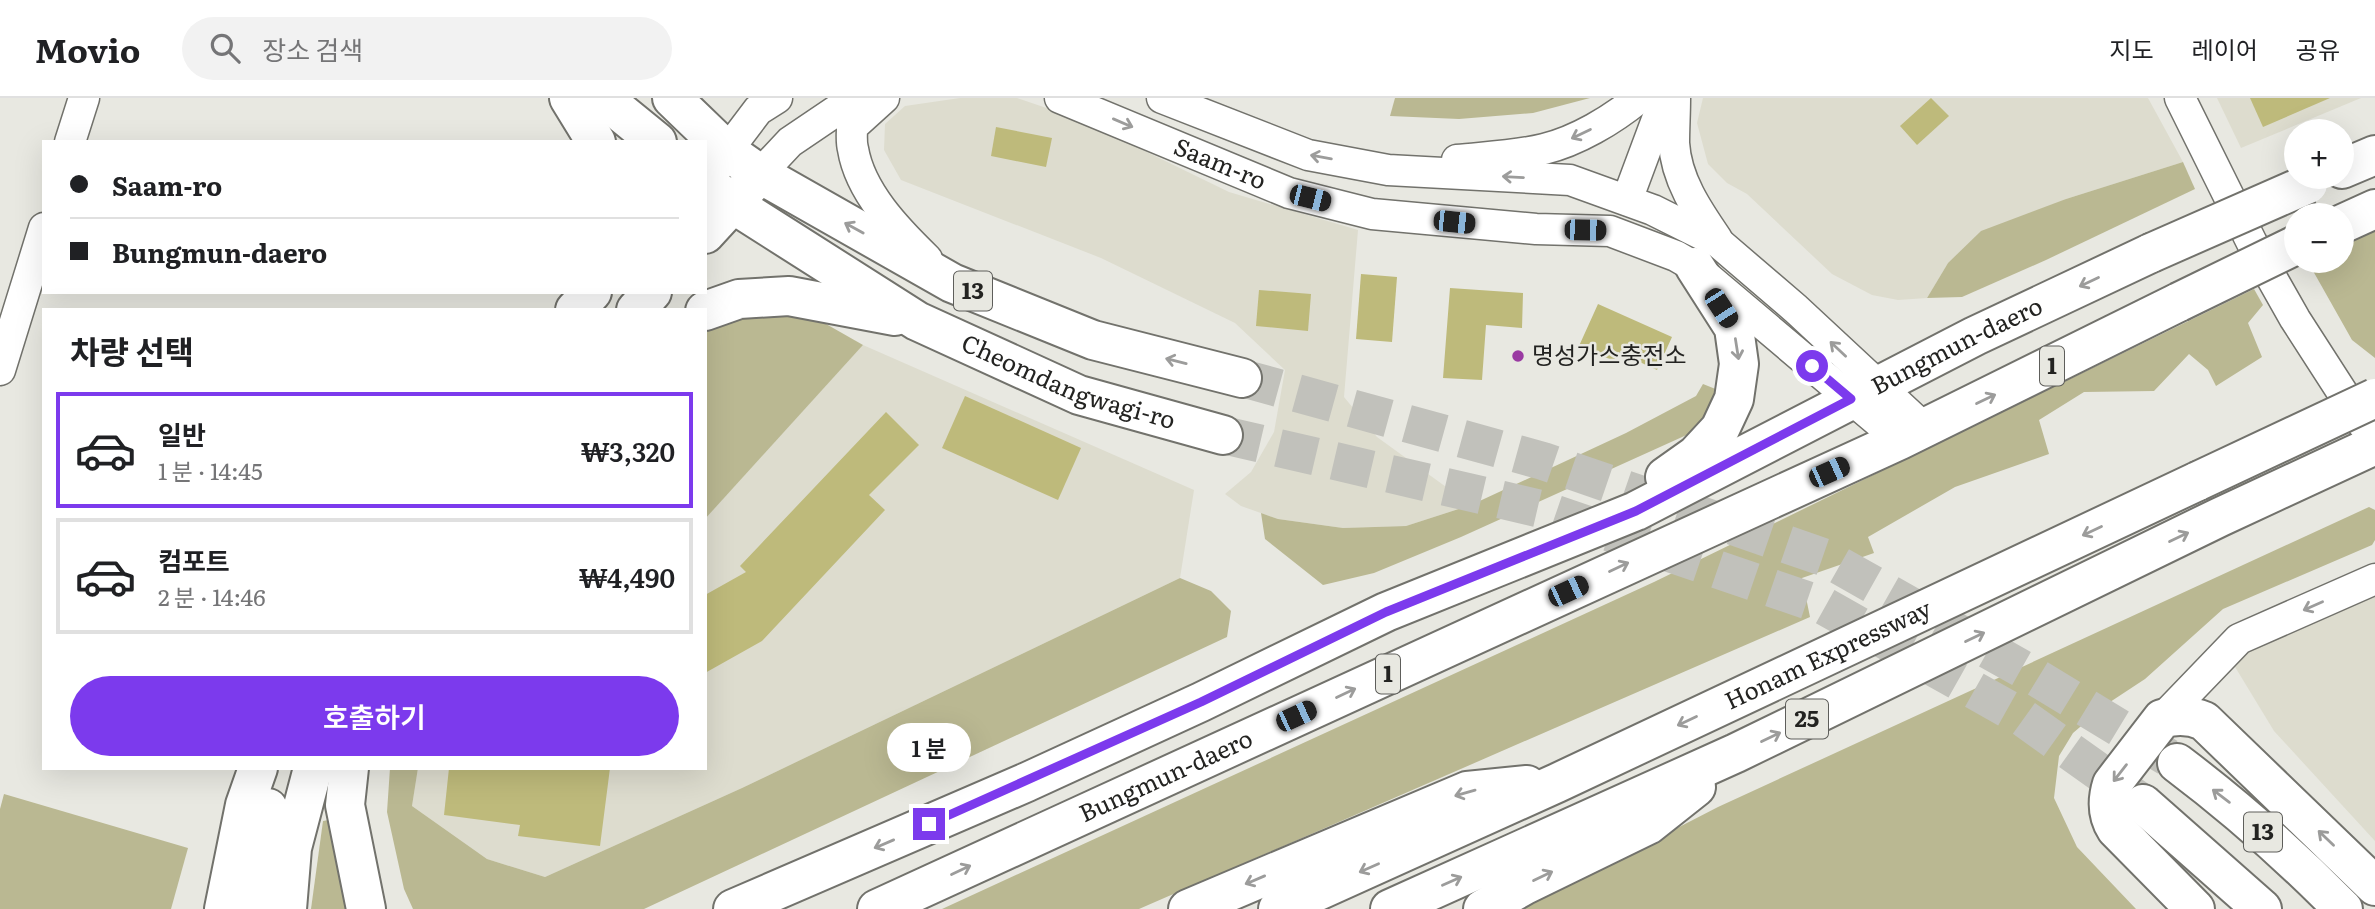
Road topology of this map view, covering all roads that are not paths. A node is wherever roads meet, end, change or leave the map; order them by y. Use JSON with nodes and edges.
{"nodes":[{"id":1,"x":84,"y":98,"type":"edge"},
{"id":2,"x":569,"y":98,"type":"edge"},
{"id":3,"x":603,"y":98,"type":"edge"},
{"id":4,"x":672,"y":98,"type":"edge"},
{"id":5,"x":777,"y":98,"type":"edge"},
{"id":6,"x":855,"y":98,"type":"edge"},
{"id":7,"x":884,"y":98,"type":"edge"},
{"id":8,"x":1060,"y":98,"type":"edge"},
{"id":9,"x":1639,"y":98,"type":"edge"},
{"id":10,"x":1665,"y":98,"type":"edge"},
{"id":11,"x":1675,"y":98,"type":"edge"},
{"id":12,"x":2180,"y":98,"type":"edge"},
{"id":13,"x":1167,"y":100,"type":"edge"},
{"id":14,"x":71,"y":140,"type":"edge"},
{"id":15,"x":595,"y":140,"type":"edge"},
{"id":16,"x":655,"y":140,"type":"edge"},
{"id":17,"x":701,"y":140,"type":"edge"},
{"id":18,"x":2375,"y":155,"type":"edge"},
{"id":19,"x":716,"y":162,"type":"edge"},
{"id":20,"x":2354,"y":164,"type":"edge"},
{"id":21,"x":1388,"y":170,"type":"junction"},
{"id":22,"x":760,"y":174,"type":"junction"},
{"id":23,"x":2298,"y":189,"type":"edge"},
{"id":24,"x":719,"y":192,"type":"edge"},
{"id":25,"x":1627,"y":200,"type":"junction"},
{"id":26,"x":2375,"y":209,"type":"edge"},
{"id":27,"x":2354,"y":219,"type":"edge"},
{"id":28,"x":707,"y":228,"type":"edge"},
{"id":29,"x":42,"y":234,"type":"edge"},
{"id":30,"x":2284,"y":251,"type":"edge"},
{"id":31,"x":1707,"y":255,"type":"junction"},
{"id":32,"x":952,"y":283,"type":"junction"},
{"id":33,"x":590,"y":294,"type":"edge"},
{"id":34,"x":650,"y":294,"type":"edge"},
{"id":35,"x":577,"y":308,"type":"edge"},
{"id":36,"x":638,"y":308,"type":"edge"},
{"id":37,"x":707,"y":310,"type":"edge"},
{"id":38,"x":917,"y":321,"type":"junction"},
{"id":39,"x":0,"y":370,"type":"edge"},
{"id":40,"x":1242,"y":378,"type":"tunnel mouth"},
{"id":41,"x":1864,"y":393,"type":"junction"},
{"id":42,"x":2375,"y":398,"type":"edge"},
{"id":43,"x":1912,"y":434,"type":"junction"},
{"id":44,"x":1223,"y":435,"type":"tunnel mouth"},
{"id":45,"x":2375,"y":438,"type":"edge"},
{"id":46,"x":2375,"y":445,"type":"edge"},
{"id":47,"x":1636,"y":511,"type":"junction"},
{"id":48,"x":2375,"y":579,"type":"edge"},
{"id":49,"x":2162,"y":719,"type":"junction"},
{"id":50,"x":1736,"y":753,"type":"junction"},
{"id":51,"x":2177,"y":763,"type":"tunnel mouth"},
{"id":52,"x":257,"y":770,"type":"edge"},
{"id":53,"x":274,"y":770,"type":"edge"},
{"id":54,"x":312,"y":770,"type":"edge"},
{"id":55,"x":349,"y":770,"type":"edge"},
{"id":56,"x":1557,"y":783,"type":"junction"},
{"id":57,"x":2143,"y":804,"type":"tunnel mouth"},
{"id":58,"x":2375,"y":886,"type":"edge"},
{"id":59,"x":224,"y":909,"type":"edge"},
{"id":60,"x":254,"y":909,"type":"edge"},
{"id":61,"x":287,"y":909,"type":"edge"},
{"id":62,"x":366,"y":909,"type":"edge"},
{"id":63,"x":733,"y":909,"type":"edge"},
{"id":64,"x":877,"y":909,"type":"edge"},
{"id":65,"x":1188,"y":909,"type":"edge"},
{"id":66,"x":1278,"y":909,"type":"edge"},
{"id":67,"x":1390,"y":909,"type":"edge"},
{"id":68,"x":1483,"y":909,"type":"edge"},
{"id":69,"x":2195,"y":909,"type":"edge"},
{"id":70,"x":2262,"y":909,"type":"edge"},
{"id":71,"x":2343,"y":909,"type":"edge"}],
"edges":[{"from":1,"to":14,"type":"street"},
{"from":2,"to":15,"type":"main road"},
{"from":3,"to":16,"type":"main road"},
{"from":4,"to":17,"type":"main road","number":"13"},
{"from":5,"to":19,"type":"street"},
{"from":6,"to":22,"type":"street"},
{"from":7,"to":32,"type":"street"},
{"from":8,"to":31,"type":"street","name":"Saam-ro","one_way":true},
{"from":9,"to":21,"type":"street","one_way":true},
{"from":10,"to":25,"type":"street"},
{"from":11,"to":31,"type":"street"},
{"from":12,"to":45,"type":"street"},
{"from":21,"to":13,"type":"street","name":"Saam-ro","one_way":true},
{"from":18,"to":20,"type":"main road","number":"1"},
{"from":19,"to":22,"type":"main road","name":"Cheomdangwagi-ro","number":"13"},
{"from":25,"to":21,"type":"street","name":"Saam-ro","one_way":true},
{"from":22,"to":24,"type":"main road"},
{"from":32,"to":22,"type":"main road","name":"Cheomdangwagi-ro","number":"13","one_way":true},
{"from":23,"to":41,"type":"main road","name":"Bungmun-daero","number":"1","one_way":true,"bridge":true},
{"from":24,"to":28,"type":"main road"},
{"from":24,"to":38,"type":"main road","number":"13"},
{"from":25,"to":31,"type":"street","name":"Saam-ro"},
{"from":26,"to":27,"type":"main road"},
{"from":29,"to":39,"type":"street"},
{"from":43,"to":30,"type":"main road","name":"Bungmun-daero","number":"1","one_way":true,"bridge":true},
{"from":31,"to":41,"type":"street","name":"Saam-ro"},
{"from":31,"to":47,"type":"main road","one_way":true},
{"from":40,"to":32,"type":"main road","name":"Cheomdangwagi-ro","number":"13","one_way":true},
{"from":33,"to":35,"type":"main road"},
{"from":34,"to":36,"type":"main road"},
{"from":37,"to":38,"type":"main road"},
{"from":38,"to":44,"type":"main road","name":"Cheomdangwagi-ro","number":"13"},
{"from":41,"to":43,"type":"street","name":"Saam-ro"},
{"from":41,"to":47,"type":"main road","name":"Bungmun-daero","number":"1"},
{"from":42,"to":56,"type":"main road","name":"Honam Expressway","number":"25","one_way":true,"bridge":true},
{"from":64,"to":43,"type":"main road","name":"Bungmun-daero","number":"1","one_way":true},
{"from":50,"to":46,"type":"main road","name":"Honam Expressway","number":"25","one_way":true},
{"from":47,"to":63,"type":"main road","name":"Bungmun-daero","number":"1","one_way":true},
{"from":48,"to":49,"type":"street","one_way":true},
{"from":58,"to":49,"type":"main road","one_way":true},
{"from":49,"to":69,"type":"main road","one_way":true},
{"from":67,"to":50,"type":"main road","name":"Honam Expressway","number":"25","one_way":true},
{"from":68,"to":50,"type":"main road","one_way":true},
{"from":71,"to":51,"type":"main road","number":"13","one_way":true},
{"from":52,"to":59,"type":"main road"},
{"from":53,"to":60,"type":"main road"},
{"from":54,"to":61,"type":"main road"},
{"from":55,"to":62,"type":"main road"},
{"from":56,"to":65,"type":"main road","one_way":true},
{"from":56,"to":66,"type":"main road","name":"Honam Expressway","number":"25","one_way":true},
{"from":57,"to":70,"type":"main road","number":"13"}]}
